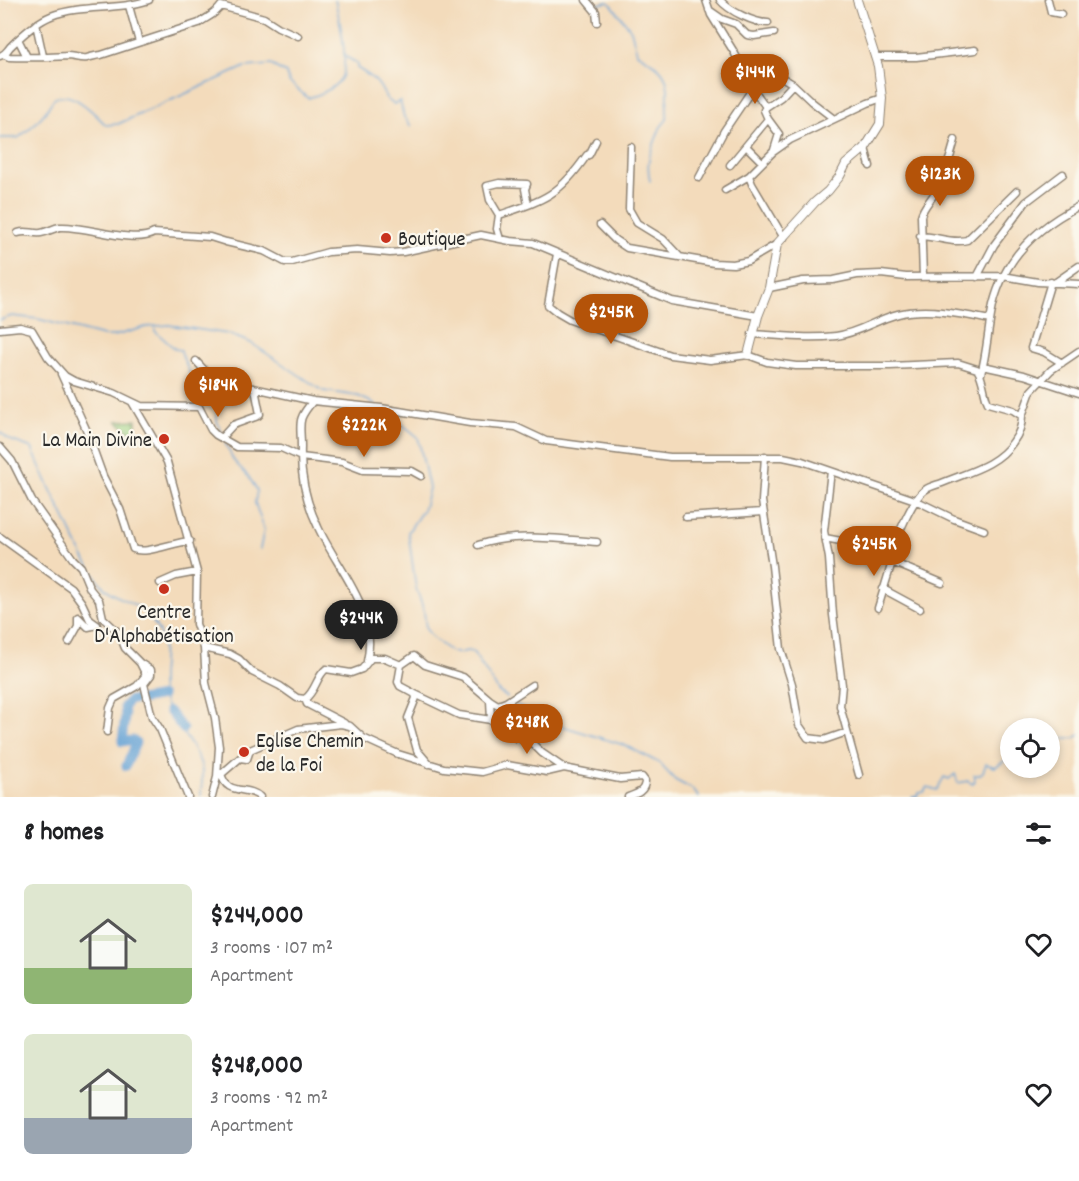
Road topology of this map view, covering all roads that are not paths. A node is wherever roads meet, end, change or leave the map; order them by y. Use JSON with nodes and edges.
{"nodes":[{"id":1,"x":93,"y":0,"type":"edge"},
{"id":2,"x":149,"y":0,"type":"edge"},
{"id":3,"x":586,"y":0,"type":"edge"},
{"id":4,"x":706,"y":0,"type":"edge"},
{"id":5,"x":720,"y":0,"type":"edge"},
{"id":6,"x":857,"y":0,"type":"edge"},
{"id":7,"x":1048,"y":0,"type":"edge"},
{"id":8,"x":220,"y":3,"type":"edge"},
{"id":9,"x":129,"y":6,"type":"junction"},
{"id":10,"x":96,"y":8,"type":"junction"},
{"id":11,"x":709,"y":10,"type":"junction"},
{"id":12,"x":1061,"y":14,"type":"dead end"},
{"id":13,"x":597,"y":22,"type":"dead end"},
{"id":14,"x":768,"y":23,"type":"dead end"},
{"id":15,"x":36,"y":24,"type":"junction"},
{"id":16,"x":774,"y":33,"type":"dead end"},
{"id":17,"x":298,"y":36,"type":"dead end"},
{"id":18,"x":19,"y":41,"type":"junction"},
{"id":19,"x":139,"y":42,"type":"junction"},
{"id":20,"x":975,"y":50,"type":"dead end"},
{"id":21,"x":3,"y":55,"type":"edge"},
{"id":22,"x":43,"y":56,"type":"junction"},
{"id":23,"x":27,"y":57,"type":"junction"},
{"id":24,"x":875,"y":57,"type":"junction"},
{"id":25,"x":783,"y":78,"type":"dead end"},
{"id":26,"x":793,"y":84,"type":"junction"},
{"id":27,"x":751,"y":86,"type":"junction"},
{"id":28,"x":882,"y":98,"type":"junction"},
{"id":29,"x":766,"y":107,"type":"junction"},
{"id":30,"x":768,"y":119,"type":"junction"},
{"id":31,"x":834,"y":119,"type":"junction"},
{"id":32,"x":955,"y":140,"type":"dead end"},
{"id":33,"x":596,"y":141,"type":"dead end"},
{"id":34,"x":746,"y":146,"type":"junction"},
{"id":35,"x":631,"y":147,"type":"dead end"},
{"id":36,"x":865,"y":148,"type":"junction"},
{"id":37,"x":773,"y":152,"type":"junction"},
{"id":38,"x":762,"y":162,"type":"junction"},
{"id":39,"x":730,"y":165,"type":"dead end"},
{"id":40,"x":870,"y":166,"type":"dead end"},
{"id":41,"x":1063,"y":174,"type":"dead end"},
{"id":42,"x":749,"y":176,"type":"junction"},
{"id":43,"x":699,"y":178,"type":"dead end"},
{"id":44,"x":725,"y":190,"type":"dead end"},
{"id":45,"x":1017,"y":191,"type":"dead end"},
{"id":46,"x":528,"y":205,"type":"junction"},
{"id":47,"x":1079,"y":206,"type":"edge"},
{"id":48,"x":499,"y":215,"type":"junction"},
{"id":49,"x":600,"y":225,"type":"dead end"},
{"id":50,"x":18,"y":233,"type":"dead end"},
{"id":51,"x":920,"y":236,"type":"junction"},
{"id":52,"x":784,"y":237,"type":"junction"},
{"id":53,"x":500,"y":239,"type":"junction"},
{"id":54,"x":777,"y":244,"type":"junction"},
{"id":55,"x":557,"y":254,"type":"junction"},
{"id":56,"x":679,"y":256,"type":"junction"},
{"id":57,"x":1079,"y":266,"type":"edge"},
{"id":58,"x":1003,"y":276,"type":"junction"},
{"id":59,"x":923,"y":277,"type":"junction"},
{"id":60,"x":977,"y":277,"type":"junction"},
{"id":61,"x":1054,"y":283,"type":"junction"},
{"id":62,"x":1079,"y":284,"type":"edge"},
{"id":63,"x":769,"y":288,"type":"junction"},
{"id":64,"x":758,"y":316,"type":"junction"},
{"id":65,"x":990,"y":320,"type":"junction"},
{"id":66,"x":0,"y":329,"type":"edge"},
{"id":67,"x":752,"y":334,"type":"junction"},
{"id":68,"x":1079,"y":351,"type":"edge"},
{"id":69,"x":748,"y":356,"type":"junction"},
{"id":70,"x":196,"y":361,"type":"dead end"},
{"id":71,"x":1062,"y":363,"type":"junction"},
{"id":72,"x":983,"y":366,"type":"junction"},
{"id":73,"x":59,"y":369,"type":"junction"},
{"id":74,"x":981,"y":374,"type":"junction"},
{"id":75,"x":1041,"y":380,"type":"junction"},
{"id":76,"x":255,"y":389,"type":"junction"},
{"id":77,"x":1079,"y":393,"type":"edge"},
{"id":78,"x":314,"y":401,"type":"junction"},
{"id":79,"x":131,"y":402,"type":"junction"},
{"id":80,"x":1022,"y":416,"type":"junction"},
{"id":81,"x":223,"y":435,"type":"junction"},
{"id":82,"x":0,"y":447,"type":"edge"},
{"id":83,"x":765,"y":456,"type":"junction"},
{"id":84,"x":301,"y":457,"type":"junction"},
{"id":85,"x":831,"y":471,"type":"junction"},
{"id":86,"x":421,"y":476,"type":"dead end"},
{"id":87,"x":915,"y":500,"type":"junction"},
{"id":88,"x":763,"y":512,"type":"junction"},
{"id":89,"x":686,"y":517,"type":"dead end"},
{"id":90,"x":984,"y":531,"type":"dead end"},
{"id":91,"x":0,"y":537,"type":"edge"},
{"id":92,"x":825,"y":538,"type":"junction"},
{"id":93,"x":190,"y":541,"type":"junction"},
{"id":94,"x":597,"y":542,"type":"dead end"},
{"id":95,"x":478,"y":545,"type":"dead end"},
{"id":96,"x":894,"y":551,"type":"junction"},
{"id":97,"x":892,"y":562,"type":"junction"},
{"id":98,"x":197,"y":572,"type":"junction"},
{"id":99,"x":160,"y":583,"type":"dead end"},
{"id":100,"x":942,"y":583,"type":"dead end"},
{"id":101,"x":883,"y":589,"type":"junction"},
{"id":102,"x":878,"y":608,"type":"dead end"},
{"id":103,"x":920,"y":609,"type":"dead end"},
{"id":104,"x":69,"y":642,"type":"dead end"},
{"id":105,"x":204,"y":648,"type":"junction"},
{"id":106,"x":367,"y":662,"type":"junction"},
{"id":107,"x":401,"y":665,"type":"junction"},
{"id":108,"x":146,"y":678,"type":"junction"},
{"id":109,"x":532,"y":685,"type":"dead end"},
{"id":110,"x":415,"y":694,"type":"junction"},
{"id":111,"x":305,"y":699,"type":"junction"},
{"id":112,"x":490,"y":700,"type":"junction"},
{"id":113,"x":491,"y":720,"type":"junction"},
{"id":114,"x":350,"y":726,"type":"junction"},
{"id":115,"x":107,"y":732,"type":"dead end"},
{"id":116,"x":848,"y":732,"type":"junction"},
{"id":117,"x":430,"y":764,"type":"junction"},
{"id":118,"x":564,"y":768,"type":"junction"},
{"id":119,"x":219,"y":775,"type":"junction"},
{"id":120,"x":859,"y":775,"type":"dead end"},
{"id":121,"x":188,"y":797,"type":"edge"},
{"id":122,"x":212,"y":797,"type":"edge"},
{"id":123,"x":260,"y":797,"type":"edge"},
{"id":124,"x":628,"y":797,"type":"edge"}],
"edges":[{"from":1,"to":10,"type":"street"},
{"from":2,"to":9,"type":"street"},
{"from":3,"to":13,"type":"street"},
{"from":4,"to":11,"type":"street"},
{"from":5,"to":14,"type":"street"},
{"from":6,"to":24,"type":"street"},
{"from":7,"to":12,"type":"street"},
{"from":8,"to":17,"type":"street"},
{"from":8,"to":19,"type":"street"},
{"from":9,"to":10,"type":"street"},
{"from":9,"to":19,"type":"street"},
{"from":10,"to":15,"type":"street"},
{"from":11,"to":16,"type":"street"},
{"from":11,"to":27,"type":"street"},
{"from":15,"to":18,"type":"street"},
{"from":15,"to":22,"type":"street"},
{"from":18,"to":21,"type":"street"},
{"from":18,"to":23,"type":"street"},
{"from":19,"to":22,"type":"street"},
{"from":20,"to":24,"type":"street"},
{"from":21,"to":23,"type":"street"},
{"from":22,"to":23,"type":"street"},
{"from":24,"to":28,"type":"street"},
{"from":25,"to":26,"type":"street"},
{"from":26,"to":29,"type":"street"},
{"from":26,"to":31,"type":"street"},
{"from":27,"to":29,"type":"street"},
{"from":27,"to":43,"type":"street"},
{"from":28,"to":31,"type":"street"},
{"from":28,"to":36,"type":"street"},
{"from":29,"to":30,"type":"street"},
{"from":30,"to":34,"type":"street"},
{"from":30,"to":37,"type":"street"},
{"from":31,"to":37,"type":"street"},
{"from":32,"to":51,"type":"street"},
{"from":33,"to":46,"type":"street"},
{"from":34,"to":38,"type":"street"},
{"from":34,"to":39,"type":"street"},
{"from":35,"to":56,"type":"street"},
{"from":36,"to":40,"type":"street"},
{"from":36,"to":52,"type":"street"},
{"from":37,"to":38,"type":"street"},
{"from":38,"to":42,"type":"street"},
{"from":41,"to":60,"type":"street"},
{"from":42,"to":44,"type":"street"},
{"from":42,"to":52,"type":"street"},
{"from":45,"to":51,"type":"street"},
{"from":46,"to":48,"type":"street"},
{"from":46,"to":48,"type":"street"},
{"from":47,"to":58,"type":"street"},
{"from":48,"to":53,"type":"street"},
{"from":49,"to":56,"type":"street"},
{"from":50,"to":53,"type":"street"},
{"from":51,"to":59,"type":"street"},
{"from":52,"to":54,"type":"street"},
{"from":53,"to":55,"type":"street"},
{"from":54,"to":56,"type":"street"},
{"from":54,"to":63,"type":"street"},
{"from":55,"to":64,"type":"street"},
{"from":55,"to":69,"type":"street"},
{"from":57,"to":61,"type":"street"},
{"from":58,"to":60,"type":"street"},
{"from":58,"to":61,"type":"street"},
{"from":58,"to":65,"type":"street"},
{"from":59,"to":60,"type":"street"},
{"from":59,"to":63,"type":"street"},
{"from":61,"to":62,"type":"street"},
{"from":61,"to":71,"type":"street"},
{"from":63,"to":64,"type":"street"},
{"from":64,"to":67,"type":"street"},
{"from":65,"to":67,"type":"street"},
{"from":65,"to":72,"type":"street"},
{"from":66,"to":73,"type":"street"},
{"from":67,"to":69,"type":"street"},
{"from":68,"to":71,"type":"street"},
{"from":69,"to":74,"type":"street"},
{"from":70,"to":76,"type":"street"},
{"from":71,"to":75,"type":"street"},
{"from":72,"to":74,"type":"street"},
{"from":72,"to":75,"type":"street"},
{"from":73,"to":79,"type":"street"},
{"from":73,"to":93,"type":"street"},
{"from":74,"to":80,"type":"street"},
{"from":75,"to":77,"type":"street"},
{"from":75,"to":80,"type":"street"},
{"from":76,"to":78,"type":"street"},
{"from":76,"to":81,"type":"street"},
{"from":78,"to":83,"type":"street"},
{"from":78,"to":84,"type":"street"},
{"from":79,"to":81,"type":"street"},
{"from":79,"to":93,"type":"street"},
{"from":80,"to":87,"type":"street"},
{"from":81,"to":84,"type":"street"},
{"from":82,"to":108,"type":"street"},
{"from":83,"to":85,"type":"street"},
{"from":83,"to":88,"type":"street"},
{"from":84,"to":86,"type":"street"},
{"from":84,"to":106,"type":"street"},
{"from":85,"to":87,"type":"street"},
{"from":85,"to":92,"type":"street"},
{"from":87,"to":90,"type":"street"},
{"from":87,"to":96,"type":"street"},
{"from":88,"to":89,"type":"street"},
{"from":88,"to":116,"type":"street"},
{"from":91,"to":104,"type":"street"},
{"from":92,"to":96,"type":"street"},
{"from":92,"to":116,"type":"street"},
{"from":93,"to":98,"type":"street"},
{"from":94,"to":95,"type":"street"},
{"from":96,"to":97,"type":"street"},
{"from":97,"to":100,"type":"street"},
{"from":97,"to":101,"type":"street"},
{"from":98,"to":99,"type":"street"},
{"from":98,"to":105,"type":"street"},
{"from":101,"to":102,"type":"street"},
{"from":101,"to":103,"type":"street"},
{"from":105,"to":111,"type":"street"},
{"from":105,"to":119,"type":"street"},
{"from":106,"to":107,"type":"street"},
{"from":106,"to":111,"type":"street"},
{"from":107,"to":110,"type":"street"},
{"from":107,"to":112,"type":"street"},
{"from":108,"to":115,"type":"street"},
{"from":108,"to":121,"type":"street"},
{"from":109,"to":112,"type":"street"},
{"from":110,"to":113,"type":"street"},
{"from":110,"to":117,"type":"street"},
{"from":111,"to":114,"type":"street"},
{"from":112,"to":113,"type":"street"},
{"from":113,"to":118,"type":"street"},
{"from":114,"to":117,"type":"street"},
{"from":114,"to":119,"type":"street"},
{"from":116,"to":120,"type":"street"},
{"from":117,"to":118,"type":"street"},
{"from":118,"to":124,"type":"street"},
{"from":119,"to":122,"type":"street"},
{"from":119,"to":123,"type":"street"}]}
